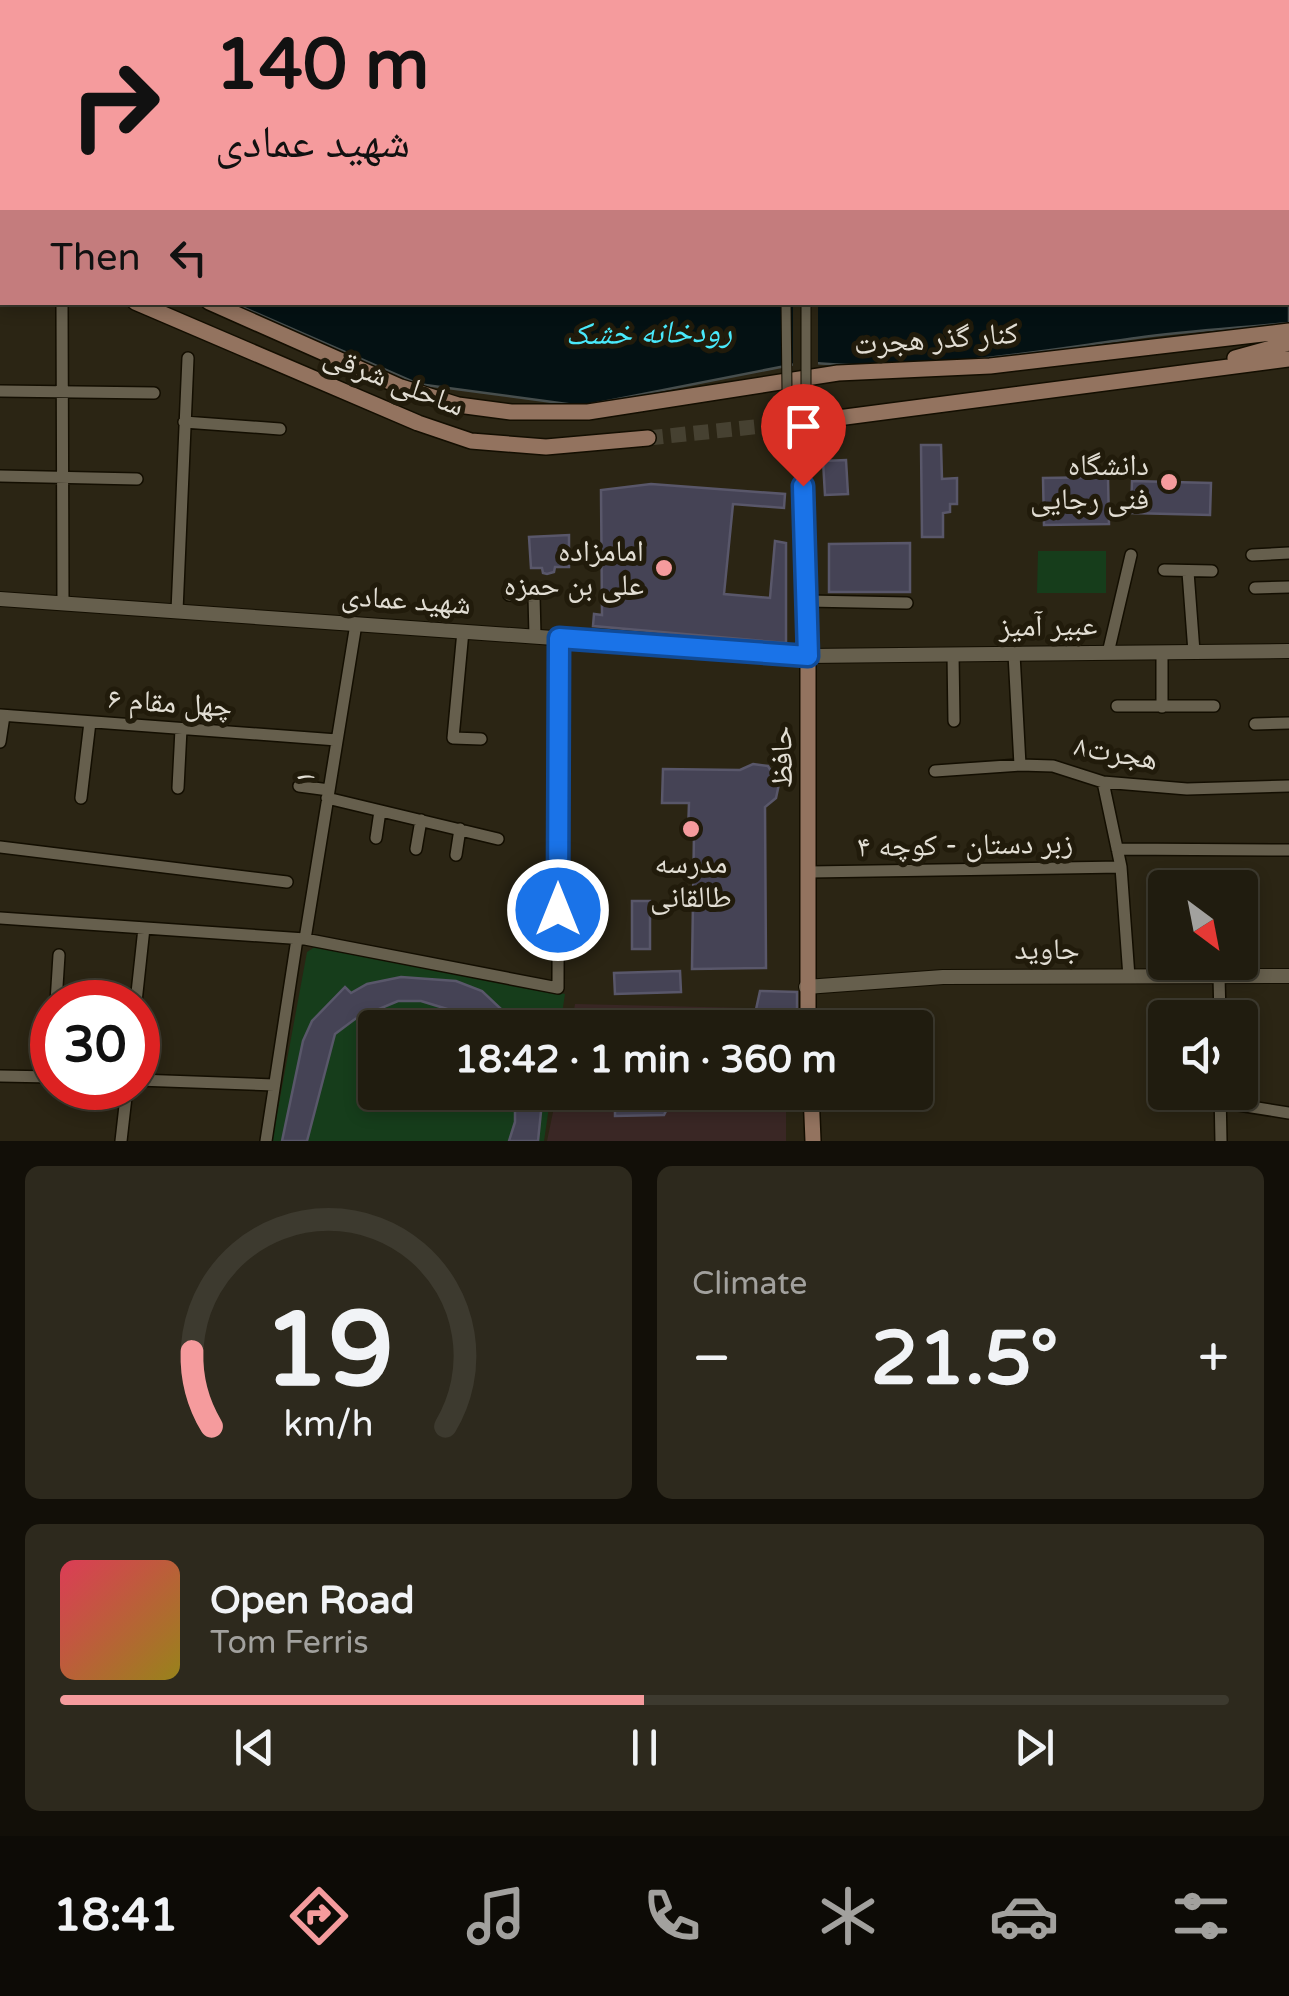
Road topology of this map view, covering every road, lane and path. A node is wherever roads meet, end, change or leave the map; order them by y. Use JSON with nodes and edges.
{"nodes":[{"id":1,"x":62,"y":305,"type":"edge"},
{"id":2,"x":142,"y":305,"type":"edge"},
{"id":3,"x":216,"y":305,"type":"edge"},
{"id":4,"x":786,"y":305,"type":"edge"},
{"id":5,"x":806,"y":305,"type":"edge"},
{"id":6,"x":1289,"y":331,"type":"edge"},
{"id":7,"x":1289,"y":343,"type":"edge"},
{"id":8,"x":188,"y":358,"type":"dead end"},
{"id":9,"x":1289,"y":360,"type":"edge"},
{"id":10,"x":1190,"y":370,"type":"junction"},
{"id":11,"x":0,"y":391,"type":"edge"},
{"id":12,"x":64,"y":392,"type":"junction"},
{"id":13,"x":154,"y":394,"type":"dead end"},
{"id":14,"x":803,"y":410,"type":"junction"},
{"id":15,"x":830,"y":419,"type":"tunnel mouth"},
{"id":16,"x":184,"y":422,"type":"junction"},
{"id":17,"x":280,"y":429,"type":"dead end"},
{"id":18,"x":648,"y":438,"type":"tunnel mouth"},
{"id":19,"x":0,"y":476,"type":"edge"},
{"id":20,"x":66,"y":477,"type":"junction"},
{"id":21,"x":137,"y":479,"type":"dead end"},
{"id":22,"x":803,"y":486,"type":"joint"},
{"id":23,"x":1289,"y":553,"type":"edge"},
{"id":24,"x":1132,"y":555,"type":"dead end"},
{"id":25,"x":1252,"y":555,"type":"dead end"},
{"id":26,"x":1164,"y":570,"type":"dead end"},
{"id":27,"x":1188,"y":572,"type":"junction"},
{"id":28,"x":1212,"y":572,"type":"dead end"},
{"id":29,"x":1289,"y":587,"type":"edge"},
{"id":30,"x":1255,"y":588,"type":"dead end"},
{"id":31,"x":508,"y":596,"type":"dead end"},
{"id":32,"x":0,"y":598,"type":"edge"},
{"id":33,"x":808,"y":601,"type":"junction"},
{"id":34,"x":63,"y":603,"type":"junction"},
{"id":35,"x":907,"y":603,"type":"dead end"},
{"id":36,"x":176,"y":611,"type":"junction"},
{"id":37,"x":356,"y":624,"type":"junction"},
{"id":38,"x":462,"y":631,"type":"junction"},
{"id":39,"x":535,"y":636,"type":"junction"},
{"id":40,"x":559,"y":638,"type":"junction"},
{"id":41,"x":1289,"y":651,"type":"edge"},
{"id":42,"x":1162,"y":652,"type":"junction"},
{"id":43,"x":1194,"y":652,"type":"junction"},
{"id":44,"x":1108,"y":653,"type":"junction"},
{"id":45,"x":953,"y":654,"type":"junction"},
{"id":46,"x":1014,"y":654,"type":"junction"},
{"id":47,"x":808,"y":656,"type":"junction"},
{"id":48,"x":1117,"y":706,"type":"dead end"},
{"id":49,"x":1214,"y":706,"type":"dead end"},
{"id":50,"x":1162,"y":707,"type":"junction"},
{"id":51,"x":2,"y":715,"type":"edge"},
{"id":52,"x":954,"y":721,"type":"dead end"},
{"id":53,"x":90,"y":722,"type":"junction"},
{"id":54,"x":1289,"y":723,"type":"edge"},
{"id":55,"x":1255,"y":724,"type":"dead end"},
{"id":56,"x":180,"y":728,"type":"junction"},
{"id":57,"x":480,"y":739,"type":"dead end"},
{"id":58,"x":337,"y":740,"type":"junction"},
{"id":59,"x":0,"y":742,"type":"edge"},
{"id":60,"x":1020,"y":764,"type":"junction"},
{"id":61,"x":935,"y":771,"type":"dead end"},
{"id":62,"x":1103,"y":782,"type":"junction"},
{"id":63,"x":299,"y":786,"type":"dead end"},
{"id":64,"x":1289,"y":786,"type":"edge"},
{"id":65,"x":178,"y":788,"type":"dead end"},
{"id":66,"x":328,"y":794,"type":"junction"},
{"id":67,"x":81,"y":798,"type":"dead end"},
{"id":68,"x":380,"y":812,"type":"junction"},
{"id":69,"x":421,"y":820,"type":"junction"},
{"id":70,"x":460,"y":829,"type":"junction"},
{"id":71,"x":376,"y":838,"type":"dead end"},
{"id":72,"x":498,"y":839,"type":"dead end"},
{"id":73,"x":0,"y":848,"type":"edge"},
{"id":74,"x":1117,"y":849,"type":"junction"},
{"id":75,"x":416,"y":850,"type":"dead end"},
{"id":76,"x":1289,"y":850,"type":"edge"},
{"id":77,"x":456,"y":855,"type":"dead end"},
{"id":78,"x":1121,"y":867,"type":"junction"},
{"id":79,"x":810,"y":872,"type":"junction"},
{"id":80,"x":286,"y":882,"type":"dead end"},
{"id":81,"x":0,"y":918,"type":"edge"},
{"id":82,"x":144,"y":928,"type":"junction"},
{"id":83,"x":301,"y":939,"type":"junction"},
{"id":84,"x":59,"y":955,"type":"dead end"},
{"id":85,"x":1130,"y":976,"type":"junction"},
{"id":86,"x":1148,"y":976,"type":"edge"},
{"id":87,"x":1258,"y":976,"type":"edge"},
{"id":88,"x":1289,"y":976,"type":"edge"},
{"id":89,"x":57,"y":980,"type":"edge"},
{"id":90,"x":138,"y":980,"type":"edge"},
{"id":91,"x":806,"y":987,"type":"junction"},
{"id":92,"x":807,"y":1010,"type":"edge"},
{"id":93,"x":0,"y":1076,"type":"edge"},
{"id":94,"x":30,"y":1077,"type":"edge"},
{"id":95,"x":160,"y":1081,"type":"edge"},
{"id":96,"x":274,"y":1085,"type":"junction"},
{"id":97,"x":1258,"y":1106,"type":"edge"},
{"id":98,"x":125,"y":1110,"type":"edge"},
{"id":99,"x":812,"y":1110,"type":"edge"},
{"id":100,"x":1220,"y":1110,"type":"edge"},
{"id":101,"x":1289,"y":1113,"type":"edge"},
{"id":102,"x":121,"y":1141,"type":"edge"},
{"id":103,"x":266,"y":1141,"type":"edge"},
{"id":104,"x":813,"y":1141,"type":"edge"},
{"id":105,"x":1221,"y":1141,"type":"edge"}],
"edges":[{"from":1,"to":12,"type":"street"},
{"from":2,"to":18,"type":"main road","name":"ساحلی شرقی"},
{"from":3,"to":6,"type":"main road","name":"کنار گذر هجرت"},
{"from":4,"to":14,"type":"street","bridge":true},
{"from":5,"to":14,"type":"street","bridge":true},
{"from":7,"to":10,"type":"main road"},
{"from":8,"to":16,"type":"street"},
{"from":9,"to":10,"type":"main road"},
{"from":10,"to":15,"type":"main road"},
{"from":11,"to":12,"type":"street"},
{"from":12,"to":13,"type":"street"},
{"from":12,"to":20,"type":"street"},
{"from":14,"to":22,"type":"street"},
{"from":16,"to":17,"type":"street"},
{"from":16,"to":36,"type":"street"},
{"from":19,"to":20,"type":"street"},
{"from":20,"to":21,"type":"street"},
{"from":20,"to":34,"type":"street"},
{"from":22,"to":33,"type":"main road","name":"حافظ"},
{"from":23,"to":25,"type":"street"},
{"from":24,"to":44,"type":"street"},
{"from":26,"to":27,"type":"street"},
{"from":27,"to":28,"type":"street"},
{"from":27,"to":43,"type":"street"},
{"from":29,"to":30,"type":"street"},
{"from":31,"to":39,"type":"street"},
{"from":32,"to":34,"type":"street","name":"شهید عمادی"},
{"from":33,"to":35,"type":"street"},
{"from":33,"to":47,"type":"main road","name":"حافظ"},
{"from":34,"to":36,"type":"street","name":"شهید عمادی"},
{"from":36,"to":37,"type":"street","name":"شهید عمادی"},
{"from":37,"to":38,"type":"street","name":"شهید عمادی"},
{"from":37,"to":58,"type":"street","name":"۱"},
{"from":38,"to":39,"type":"street","name":"شهید عمادی"},
{"from":38,"to":57,"type":"street"},
{"from":39,"to":40,"type":"street","name":"شهید عمادی"},
{"from":40,"to":47,"type":"street","name":"شهید عمادی"},
{"from":40,"to":83,"type":"street"},
{"from":41,"to":43,"type":"street","name":"عبیر آمیز"},
{"from":42,"to":43,"type":"street","name":"عبیر آمیز"},
{"from":42,"to":44,"type":"street","name":"عبیر آمیز"},
{"from":42,"to":50,"type":"street"},
{"from":44,"to":46,"type":"street","name":"عبیر آمیز"},
{"from":45,"to":46,"type":"street","name":"عبیر آمیز"},
{"from":45,"to":47,"type":"street","name":"عبیر آمیز"},
{"from":45,"to":52,"type":"street"},
{"from":46,"to":60,"type":"street"},
{"from":47,"to":79,"type":"main road","name":"حافظ"},
{"from":48,"to":50,"type":"street"},
{"from":49,"to":50,"type":"street"},
{"from":51,"to":53,"type":"street","name":"چهل مقام ۶"},
{"from":51,"to":59,"type":"street"},
{"from":53,"to":56,"type":"street","name":"چهل مقام ۶"},
{"from":53,"to":67,"type":"street"},
{"from":54,"to":55,"type":"street"},
{"from":56,"to":58,"type":"street","name":"چهل مقام ۶"},
{"from":56,"to":65,"type":"street"},
{"from":58,"to":66,"type":"street","name":"۱"},
{"from":60,"to":61,"type":"street","name":"هجرت۸"},
{"from":60,"to":62,"type":"street","name":"هجرت۸"},
{"from":62,"to":64,"type":"street","name":"هجرت۸"},
{"from":62,"to":74,"type":"street"},
{"from":63,"to":66,"type":"street"},
{"from":66,"to":68,"type":"street"},
{"from":66,"to":83,"type":"street","name":"۱"},
{"from":68,"to":69,"type":"street"},
{"from":68,"to":71,"type":"street"},
{"from":69,"to":70,"type":"street"},
{"from":69,"to":75,"type":"street"},
{"from":70,"to":72,"type":"street"},
{"from":70,"to":77,"type":"street"},
{"from":73,"to":80,"type":"street"},
{"from":74,"to":76,"type":"street"},
{"from":74,"to":78,"type":"street"},
{"from":78,"to":79,"type":"street","name":"زبر دستان - کوچه ۴"},
{"from":78,"to":85,"type":"street"},
{"from":79,"to":91,"type":"main road","name":"حافظ"},
{"from":81,"to":82,"type":"street"},
{"from":82,"to":83,"type":"street"},
{"from":82,"to":90,"type":"street"},
{"from":83,"to":96,"type":"street","name":"۱"},
{"from":84,"to":89,"type":"street"},
{"from":85,"to":86,"type":"street","name":"جاوید"},
{"from":85,"to":91,"type":"street","name":"جاوید"},
{"from":87,"to":88,"type":"street","name":"جاوید"},
{"from":91,"to":92,"type":"main road","name":"حافظ"},
{"from":93,"to":94,"type":"street"},
{"from":95,"to":96,"type":"street"},
{"from":96,"to":103,"type":"street","name":"۱"},
{"from":97,"to":101,"type":"street"},
{"from":98,"to":102,"type":"street"},
{"from":99,"to":104,"type":"main road"},
{"from":100,"to":105,"type":"street"}]}
